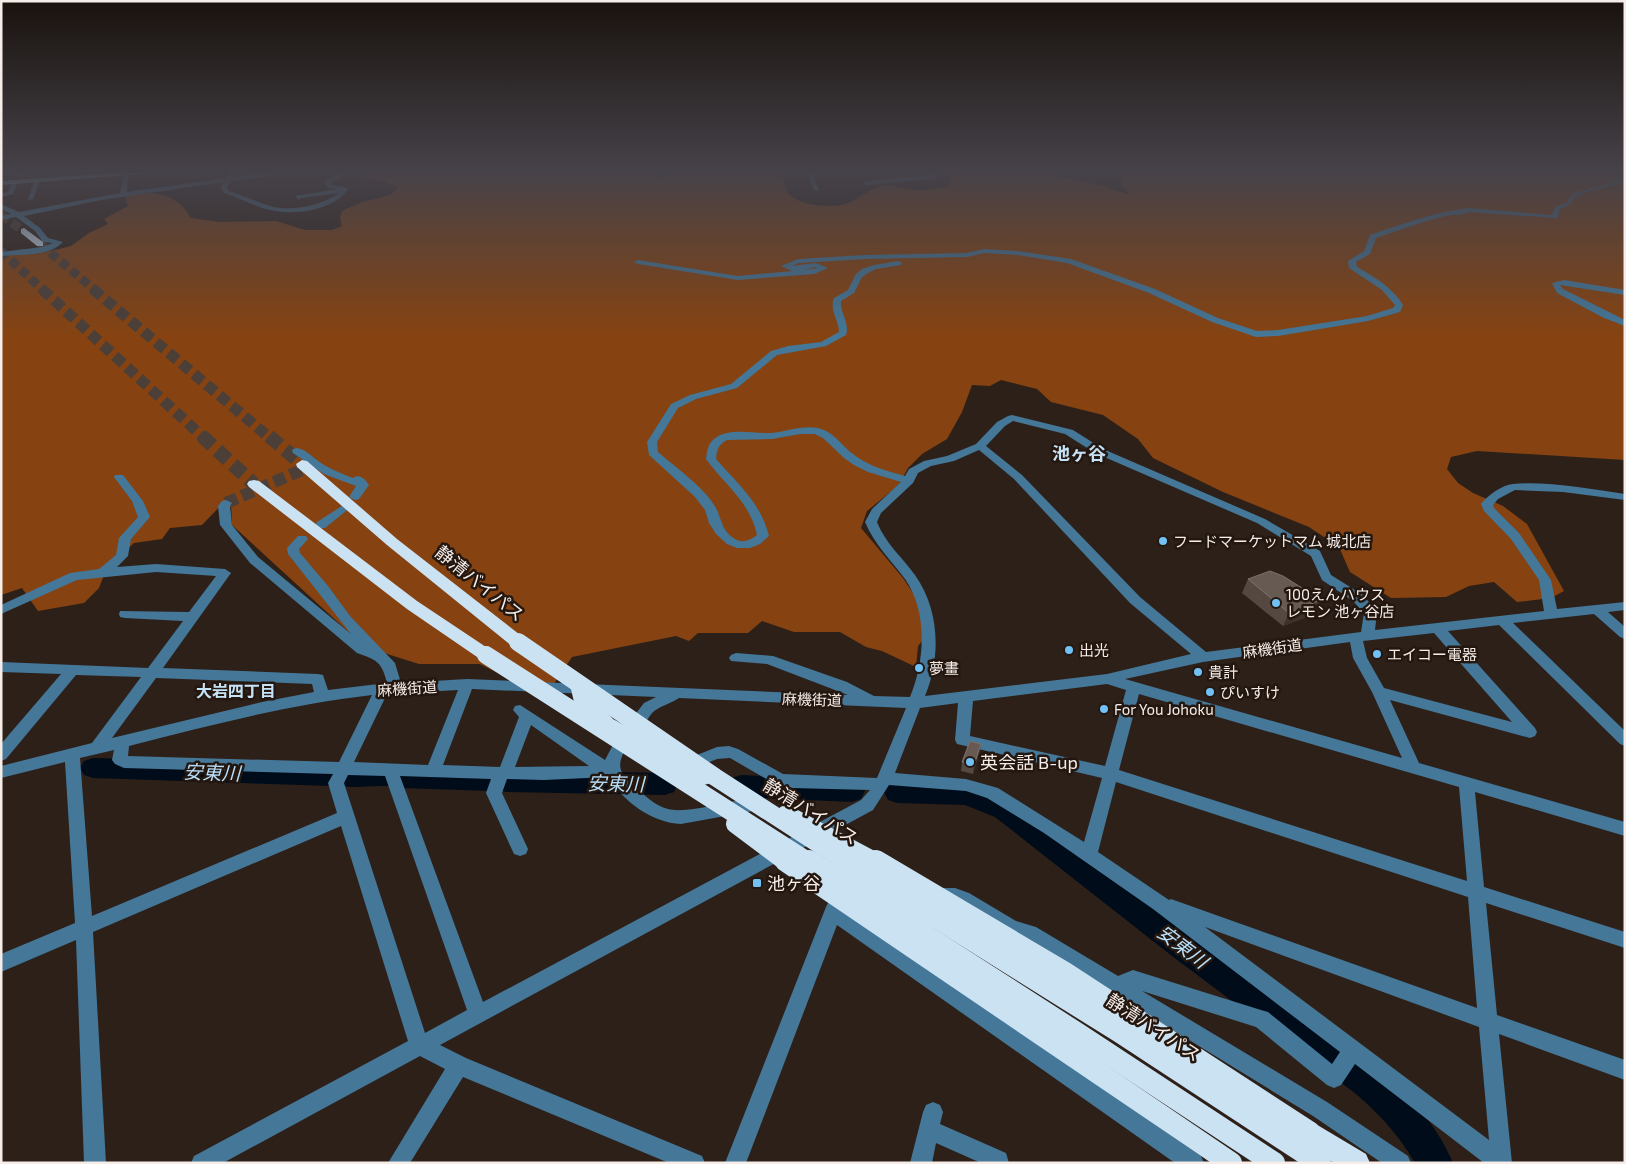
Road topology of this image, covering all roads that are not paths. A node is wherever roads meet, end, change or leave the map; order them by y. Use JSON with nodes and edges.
{"nodes":[{"id":1,"x":35,"y":227,"type":"tunnel mouth"},
{"id":2,"x":1399,"y":227,"type":"edge"},
{"id":3,"x":24,"y":231,"type":"tunnel mouth"},
{"id":4,"x":40,"y":244,"type":"tunnel mouth"},
{"id":5,"x":992,"y":252,"type":"junction"},
{"id":6,"x":1,"y":254,"type":"edge"},
{"id":7,"x":638,"y":262,"type":"dead end"},
{"id":8,"x":1625,"y":293,"type":"edge"},
{"id":9,"x":1625,"y":323,"type":"edge"},
{"id":10,"x":980,"y":446,"type":"junction"},
{"id":11,"x":300,"y":457,"type":"joint"},
{"id":12,"x":322,"y":461,"type":"dead end"},
{"id":13,"x":119,"y":477,"type":"dead end"},
{"id":14,"x":909,"y":481,"type":"junction"},
{"id":15,"x":254,"y":484,"type":"tunnel mouth"},
{"id":16,"x":363,"y":485,"type":"junction"},
{"id":17,"x":355,"y":497,"type":"dead end"},
{"id":18,"x":1625,"y":497,"type":"edge"},
{"id":19,"x":226,"y":503,"type":"dead end"},
{"id":20,"x":342,"y":509,"type":"dead end"},
{"id":21,"x":321,"y":525,"type":"dead end"},
{"id":22,"x":302,"y":540,"type":"dead end"},
{"id":23,"x":102,"y":572,"type":"junction"},
{"id":24,"x":1625,"y":606,"type":"edge"},
{"id":25,"x":1596,"y":609,"type":"junction"},
{"id":26,"x":1,"y":610,"type":"edge"},
{"id":27,"x":125,"y":614,"type":"dead end"},
{"id":28,"x":1551,"y":614,"type":"junction"},
{"id":29,"x":192,"y":618,"type":"junction"},
{"id":30,"x":1502,"y":620,"type":"junction"},
{"id":31,"x":1437,"y":627,"type":"junction"},
{"id":32,"x":1625,"y":634,"type":"edge"},
{"id":33,"x":1362,"y":636,"type":"junction"},
{"id":34,"x":380,"y":656,"type":"junction"},
{"id":35,"x":1203,"y":657,"type":"junction"},
{"id":36,"x":736,"y":658,"type":"dead end"},
{"id":37,"x":72,"y":670,"type":"junction"},
{"id":38,"x":4,"y":671,"type":"edge"},
{"id":39,"x":151,"y":673,"type":"junction"},
{"id":40,"x":1106,"y":679,"type":"junction"},
{"id":41,"x":467,"y":684,"type":"junction"},
{"id":42,"x":1134,"y":687,"type":"junction"},
{"id":43,"x":388,"y":688,"type":"junction"},
{"id":44,"x":585,"y":689,"type":"junction"},
{"id":45,"x":1379,"y":692,"type":"junction"},
{"id":46,"x":678,"y":693,"type":"junction"},
{"id":47,"x":322,"y":696,"type":"junction"},
{"id":48,"x":966,"y":696,"type":"junction"},
{"id":49,"x":873,"y":702,"type":"junction"},
{"id":50,"x":915,"y":703,"type":"junction"},
{"id":51,"x":624,"y":740,"type":"junction"},
{"id":52,"x":1625,"y":740,"type":"edge"},
{"id":53,"x":122,"y":741,"type":"junction"},
{"id":54,"x":97,"y":748,"type":"junction"},
{"id":55,"x":72,"y":754,"type":"junction"},
{"id":56,"x":1,"y":755,"type":"edge"},
{"id":57,"x":702,"y":759,"type":"dead end"},
{"id":58,"x":343,"y":768,"type":"junction"},
{"id":59,"x":1414,"y":768,"type":"junction"},
{"id":60,"x":390,"y":770,"type":"junction"},
{"id":61,"x":433,"y":771,"type":"junction"},
{"id":62,"x":611,"y":771,"type":"junction"},
{"id":63,"x":1,"y":772,"type":"edge"},
{"id":64,"x":503,"y":773,"type":"junction"},
{"id":65,"x":1112,"y":774,"type":"junction"},
{"id":66,"x":883,"y":781,"type":"junction"},
{"id":67,"x":1466,"y":783,"type":"junction"},
{"id":68,"x":734,"y":790,"type":"junction"},
{"id":69,"x":698,"y":792,"type":"junction"},
{"id":70,"x":753,"y":804,"type":"junction"},
{"id":71,"x":722,"y":810,"type":"junction"},
{"id":72,"x":346,"y":816,"type":"junction"},
{"id":73,"x":1625,"y":829,"type":"edge"},
{"id":74,"x":811,"y":836,"type":"junction"},
{"id":75,"x":520,"y":849,"type":"dead end"},
{"id":76,"x":785,"y":850,"type":"junction"},
{"id":77,"x":840,"y":853,"type":"junction"},
{"id":78,"x":1088,"y":855,"type":"junction"},
{"id":79,"x":838,"y":882,"type":"junction"},
{"id":80,"x":1476,"y":892,"type":"junction"},
{"id":81,"x":919,"y":902,"type":"junction"},
{"id":82,"x":1158,"y":903,"type":"junction"},
{"id":83,"x":832,"y":913,"type":"junction"},
{"id":84,"x":84,"y":928,"type":"junction"},
{"id":85,"x":1625,"y":940,"type":"edge"},
{"id":86,"x":1,"y":963,"type":"edge"},
{"id":87,"x":1117,"y":986,"type":"junction"},
{"id":88,"x":478,"y":1014,"type":"junction"},
{"id":89,"x":1488,"y":1020,"type":"junction"},
{"id":90,"x":419,"y":1045,"type":"junction"},
{"id":91,"x":1353,"y":1050,"type":"junction"},
{"id":92,"x":459,"y":1065,"type":"junction"},
{"id":93,"x":1625,"y":1070,"type":"edge"},
{"id":94,"x":1501,"y":1162,"type":"edge"},
{"id":95,"x":95,"y":1163,"type":"edge"},
{"id":96,"x":201,"y":1163,"type":"edge"},
{"id":97,"x":398,"y":1163,"type":"edge"},
{"id":98,"x":695,"y":1163,"type":"edge"},
{"id":99,"x":735,"y":1163,"type":"edge"},
{"id":100,"x":921,"y":1163,"type":"edge"},
{"id":101,"x":998,"y":1163,"type":"edge"},
{"id":102,"x":1194,"y":1163,"type":"edge"},
{"id":103,"x":1231,"y":1163,"type":"edge"},
{"id":104,"x":1269,"y":1163,"type":"edge"},
{"id":105,"x":1274,"y":1163,"type":"edge"},
{"id":106,"x":1320,"y":1163,"type":"edge"},
{"id":107,"x":1325,"y":1163,"type":"edge"},
{"id":108,"x":1357,"y":1163,"type":"edge"},
{"id":109,"x":1401,"y":1163,"type":"edge"}],
"edges":[{"from":1,"to":6,"type":"street"},
{"from":2,"to":5,"type":"street"},
{"from":3,"to":4,"type":"highway"},
{"from":5,"to":7,"type":"street"},
{"from":5,"to":14,"type":"street"},
{"from":8,"to":9,"type":"street"},
{"from":10,"to":14,"type":"street"},
{"from":10,"to":33,"type":"street"},
{"from":10,"to":35,"type":"street"},
{"from":11,"to":16,"type":"street"},
{"from":11,"to":68,"type":"highway","name":"静清バイパス","bridge":true},
{"from":12,"to":16,"type":"street"},
{"from":13,"to":23,"type":"street"},
{"from":14,"to":50,"type":"street"},
{"from":15,"to":69,"type":"highway","bridge":true},
{"from":16,"to":17,"type":"street"},
{"from":18,"to":28,"type":"street"},
{"from":19,"to":34,"type":"street"},
{"from":20,"to":21,"type":"street"},
{"from":22,"to":34,"type":"street"},
{"from":23,"to":26,"type":"street"},
{"from":23,"to":29,"type":"street"},
{"from":24,"to":25,"type":"street","name":"麻機街道"},
{"from":25,"to":28,"type":"street","name":"麻機街道"},
{"from":25,"to":32,"type":"street"},
{"from":27,"to":29,"type":"street"},
{"from":28,"to":30,"type":"street","name":"麻機街道"},
{"from":29,"to":39,"type":"street"},
{"from":30,"to":31,"type":"street","name":"麻機街道"},
{"from":30,"to":52,"type":"street"},
{"from":31,"to":33,"type":"street","name":"麻機街道"},
{"from":31,"to":45,"type":"street"},
{"from":33,"to":35,"type":"street","name":"麻機街道"},
{"from":33,"to":45,"type":"street"},
{"from":34,"to":43,"type":"street"},
{"from":35,"to":40,"type":"street","name":"麻機街道"},
{"from":36,"to":49,"type":"street"},
{"from":37,"to":38,"type":"street"},
{"from":37,"to":39,"type":"street"},
{"from":37,"to":56,"type":"street"},
{"from":39,"to":47,"type":"street"},
{"from":39,"to":54,"type":"street"},
{"from":40,"to":42,"type":"street"},
{"from":40,"to":48,"type":"street","name":"麻機街道"},
{"from":41,"to":43,"type":"street","name":"麻機街道"},
{"from":41,"to":44,"type":"street","name":"麻機街道"},
{"from":41,"to":61,"type":"street"},
{"from":42,"to":59,"type":"street"},
{"from":42,"to":65,"type":"street"},
{"from":43,"to":47,"type":"street","name":"麻機街道"},
{"from":43,"to":58,"type":"street"},
{"from":44,"to":46,"type":"street","name":"麻機街道"},
{"from":44,"to":51,"type":"highway"},
{"from":45,"to":59,"type":"street"},
{"from":46,"to":49,"type":"street","name":"麻機街道"},
{"from":46,"to":51,"type":"street"},
{"from":47,"to":53,"type":"street","name":"麻機街道"},
{"from":48,"to":50,"type":"street","name":"麻機街道"},
{"from":48,"to":65,"type":"street"},
{"from":49,"to":50,"type":"street","name":"麻機街道"},
{"from":50,"to":66,"type":"street"},
{"from":51,"to":62,"type":"street"},
{"from":51,"to":70,"type":"highway"},
{"from":51,"to":71,"type":"highway"},
{"from":53,"to":54,"type":"street","name":"麻機街道"},
{"from":53,"to":58,"type":"street"},
{"from":54,"to":55,"type":"street","name":"麻機街道"},
{"from":55,"to":63,"type":"street","name":"麻機街道"},
{"from":55,"to":84,"type":"street"},
{"from":57,"to":66,"type":"street"},
{"from":58,"to":60,"type":"street"},
{"from":58,"to":72,"type":"street"},
{"from":59,"to":67,"type":"street"},
{"from":60,"to":61,"type":"street"},
{"from":60,"to":88,"type":"street"},
{"from":61,"to":64,"type":"street"},
{"from":62,"to":64,"type":"street"},
{"from":62,"to":64,"type":"street"},
{"from":62,"to":71,"type":"street"},
{"from":64,"to":75,"type":"street"},
{"from":65,"to":78,"type":"street"},
{"from":65,"to":80,"type":"street"},
{"from":66,"to":74,"type":"street"},
{"from":66,"to":78,"type":"street"},
{"from":67,"to":73,"type":"street"},
{"from":67,"to":80,"type":"street"},
{"from":68,"to":106,"type":"highway","name":"静清バイパス","bridge":true},
{"from":68,"to":108,"type":"highway","bridge":true},
{"from":69,"to":103,"type":"highway","bridge":true},
{"from":69,"to":105,"type":"highway","bridge":true},
{"from":70,"to":71,"type":"street"},
{"from":70,"to":74,"type":"highway"},
{"from":71,"to":76,"type":"highway"},
{"from":72,"to":84,"type":"street"},
{"from":72,"to":90,"type":"street"},
{"from":74,"to":76,"type":"street"},
{"from":74,"to":77,"type":"highway"},
{"from":76,"to":79,"type":"highway"},
{"from":76,"to":88,"type":"street"},
{"from":77,"to":79,"type":"street"},
{"from":77,"to":81,"type":"highway"},
{"from":78,"to":82,"type":"street"},
{"from":79,"to":83,"type":"street"},
{"from":79,"to":104,"type":"highway"},
{"from":80,"to":85,"type":"street"},
{"from":80,"to":89,"type":"street"},
{"from":81,"to":87,"type":"street"},
{"from":81,"to":107,"type":"highway"},
{"from":82,"to":89,"type":"street"},
{"from":82,"to":91,"type":"street"},
{"from":83,"to":99,"type":"street"},
{"from":83,"to":102,"type":"street"},
{"from":84,"to":86,"type":"street"},
{"from":84,"to":95,"type":"street"},
{"from":87,"to":91,"type":"street"},
{"from":87,"to":109,"type":"street"},
{"from":88,"to":90,"type":"street"},
{"from":89,"to":93,"type":"street"},
{"from":89,"to":94,"type":"street"},
{"from":90,"to":92,"type":"street"},
{"from":90,"to":96,"type":"street"},
{"from":91,"to":94,"type":"street"},
{"from":92,"to":97,"type":"street"},
{"from":92,"to":98,"type":"street"},
{"from":100,"to":101,"type":"street"}]}
